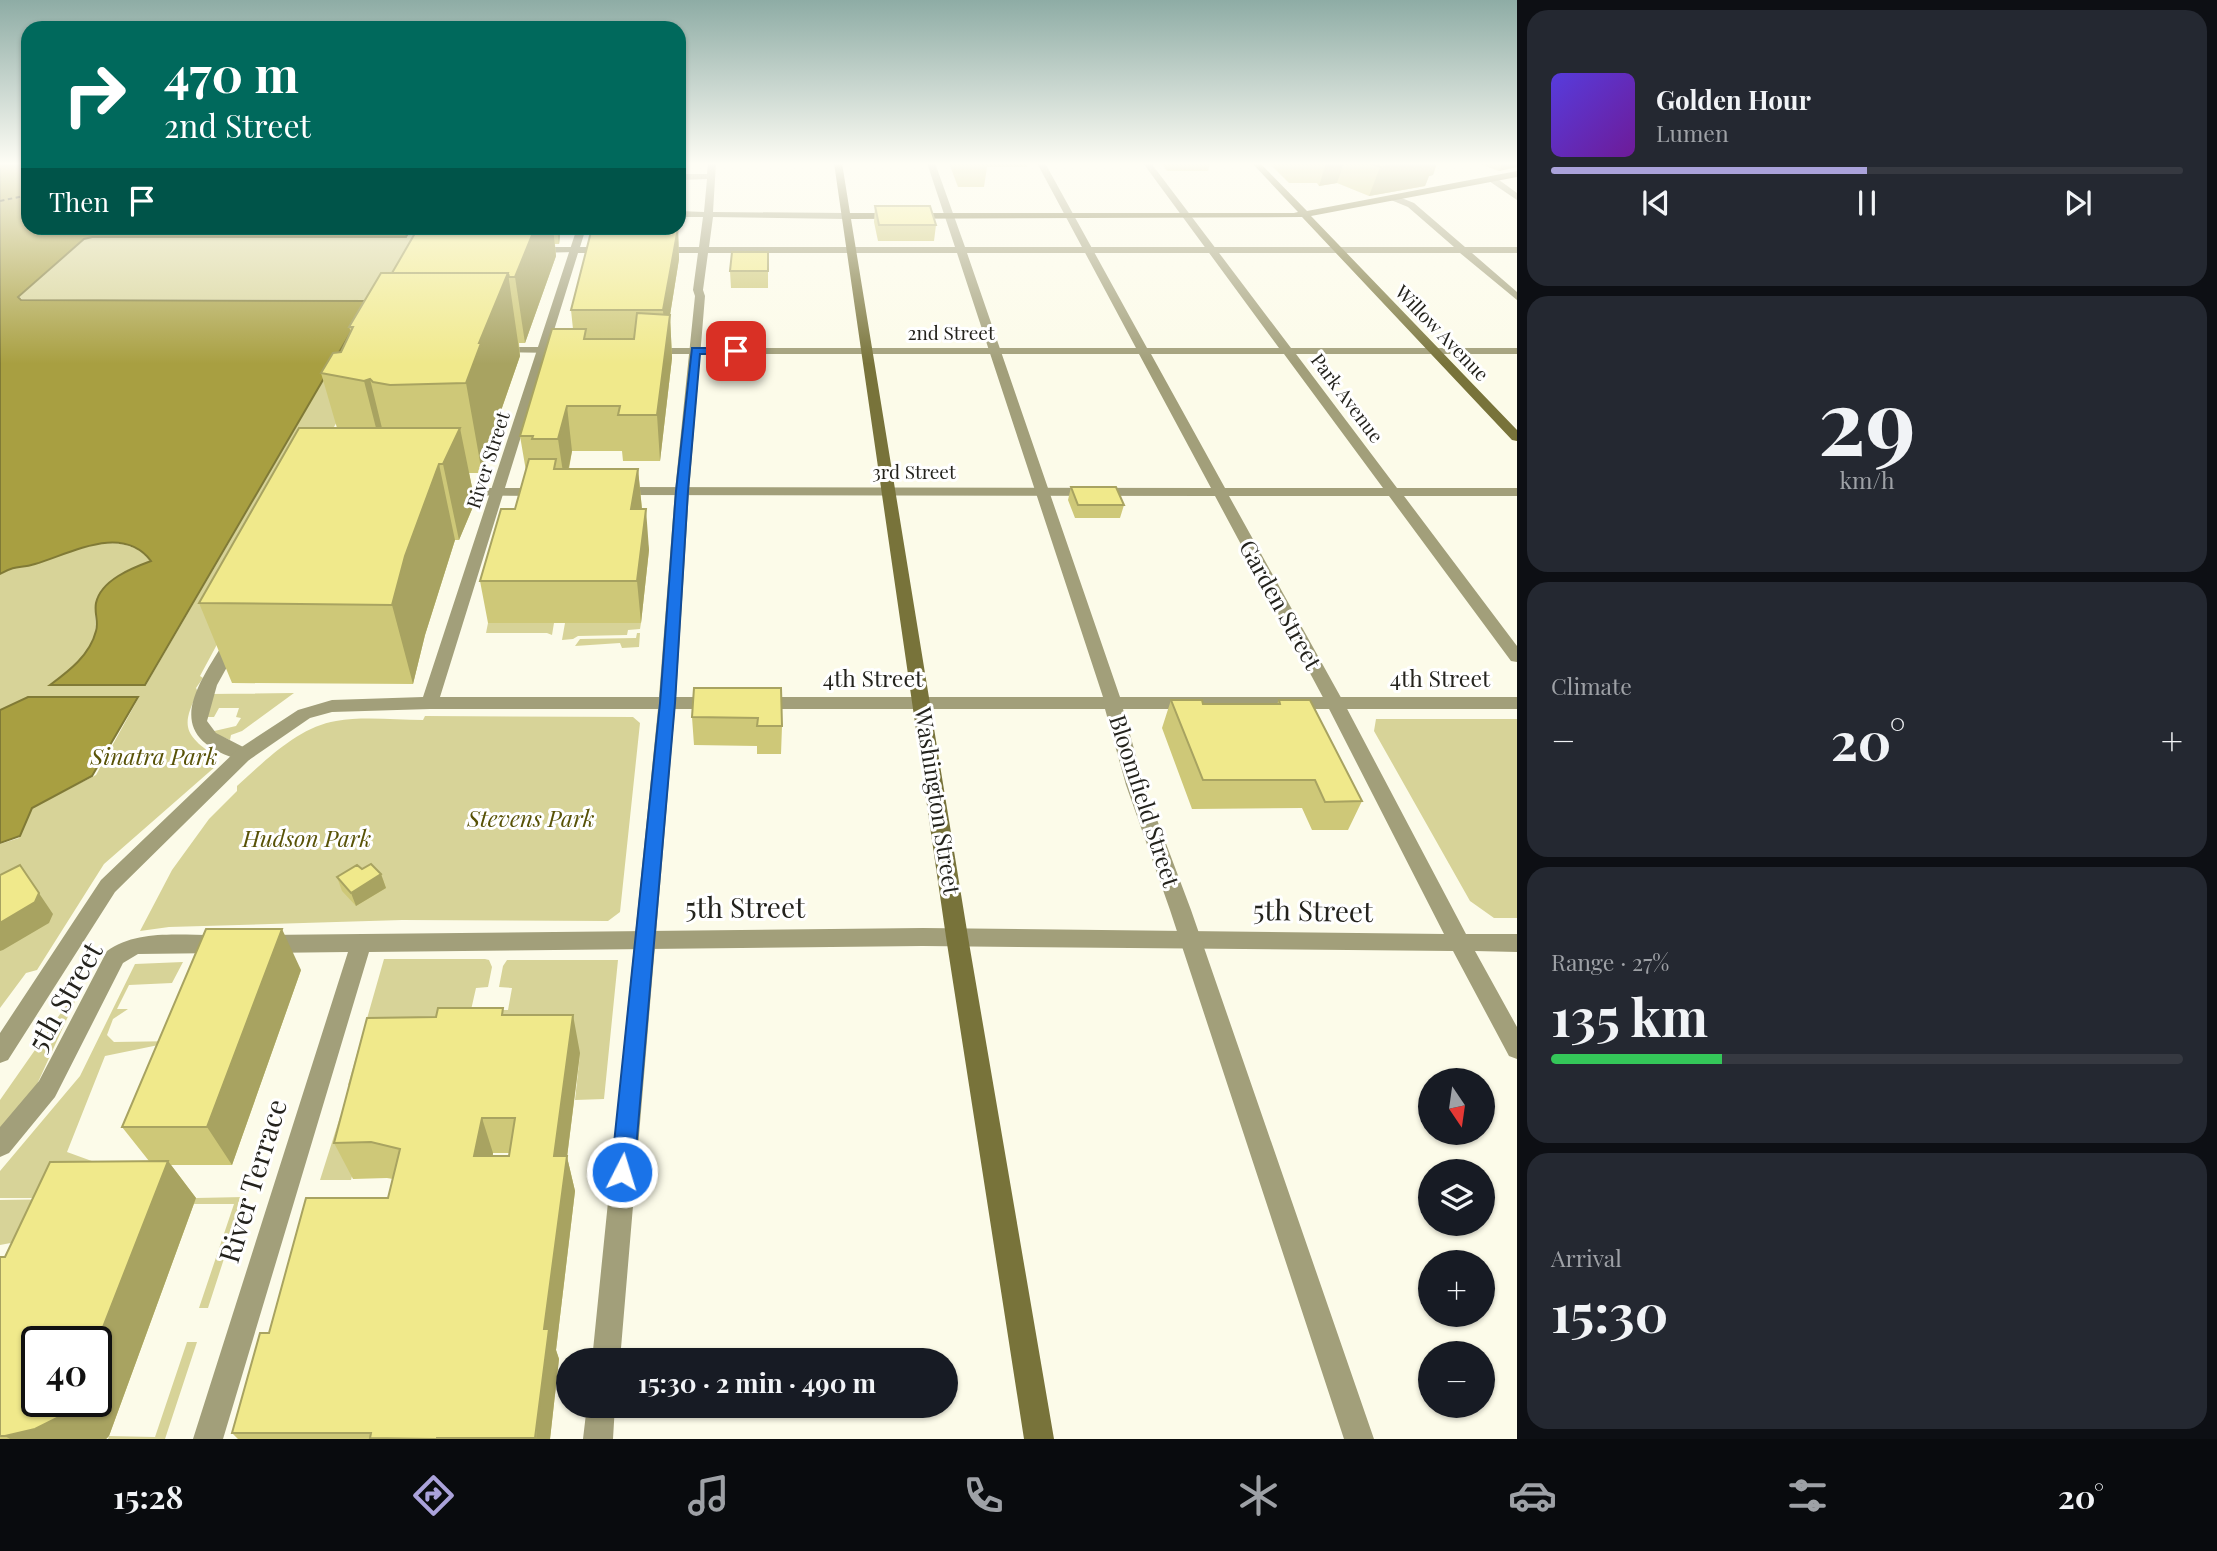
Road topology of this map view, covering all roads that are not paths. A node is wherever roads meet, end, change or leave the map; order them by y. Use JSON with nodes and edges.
{"nodes":[{"id":1,"x":707,"y":230,"type":"edge"},
{"id":2,"x":849,"y":230,"type":"edge"},
{"id":3,"x":955,"y":230,"type":"edge"},
{"id":4,"x":1077,"y":230,"type":"edge"},
{"id":5,"x":1199,"y":230,"type":"edge"},
{"id":6,"x":1320,"y":230,"type":"edge"},
{"id":7,"x":1440,"y":230,"type":"edge"},
{"id":8,"x":579,"y":235,"type":"edge"},
{"id":9,"x":852,"y":249,"type":"junction"},
{"id":10,"x":962,"y":249,"type":"junction"},
{"id":11,"x":1087,"y":249,"type":"junction"},
{"id":12,"x":1338,"y":249,"type":"junction"},
{"id":13,"x":517,"y":250,"type":"edge"},
{"id":14,"x":574,"y":250,"type":"junction"},
{"id":15,"x":626,"y":250,"type":"edge"},
{"id":16,"x":652,"y":250,"type":"edge"},
{"id":17,"x":704,"y":250,"type":"junction"},
{"id":18,"x":1214,"y":250,"type":"junction"},
{"id":19,"x":1462,"y":250,"type":"junction"},
{"id":20,"x":1517,"y":250,"type":"edge"},
{"id":21,"x":1517,"y":297,"type":"edge"},
{"id":22,"x":486,"y":350,"type":"edge"},
{"id":23,"x":544,"y":350,"type":"junction"},
{"id":24,"x":574,"y":350,"type":"edge"},
{"id":25,"x":1434,"y":350,"type":"junction"},
{"id":26,"x":638,"y":351,"type":"edge"},
{"id":27,"x":695,"y":351,"type":"junction"},
{"id":28,"x":867,"y":351,"type":"junction"},
{"id":29,"x":995,"y":351,"type":"junction"},
{"id":30,"x":1142,"y":351,"type":"junction"},
{"id":31,"x":1288,"y":351,"type":"junction"},
{"id":32,"x":1517,"y":351,"type":"edge"},
{"id":33,"x":1517,"y":437,"type":"edge"},
{"id":34,"x":600,"y":491,"type":"edge"},
{"id":35,"x":682,"y":491,"type":"junction"},
{"id":36,"x":889,"y":491,"type":"junction"},
{"id":37,"x":434,"y":492,"type":"edge"},
{"id":38,"x":498,"y":492,"type":"junction"},
{"id":39,"x":561,"y":492,"type":"edge"},
{"id":40,"x":1042,"y":492,"type":"junction"},
{"id":41,"x":1218,"y":492,"type":"junction"},
{"id":42,"x":1393,"y":492,"type":"junction"},
{"id":43,"x":1517,"y":492,"type":"edge"},
{"id":44,"x":242,"y":625,"type":"edge"},
{"id":45,"x":1517,"y":657,"type":"edge"},
{"id":46,"x":430,"y":703,"type":"junction"},
{"id":47,"x":667,"y":703,"type":"junction"},
{"id":48,"x":1112,"y":703,"type":"junction"},
{"id":49,"x":1335,"y":703,"type":"junction"},
{"id":50,"x":1517,"y":703,"type":"edge"},
{"id":51,"x":922,"y":704,"type":"junction"},
{"id":52,"x":243,"y":755,"type":"junction"},
{"id":53,"x":957,"y":937,"type":"junction"},
{"id":54,"x":644,"y":938,"type":"junction"},
{"id":55,"x":1190,"y":939,"type":"junction"},
{"id":56,"x":1459,"y":942,"type":"junction"},
{"id":57,"x":361,"y":943,"type":"junction"},
{"id":58,"x":1517,"y":943,"type":"edge"},
{"id":59,"x":1517,"y":1049,"type":"edge"},
{"id":60,"x":0,"y":1053,"type":"edge"},
{"id":61,"x":0,"y":1145,"type":"edge"},
{"id":62,"x":607,"y":1348,"type":"edge"},
{"id":63,"x":600,"y":1418,"type":"edge"},
{"id":64,"x":208,"y":1439,"type":"edge"},
{"id":65,"x":598,"y":1439,"type":"edge"},
{"id":66,"x":1038,"y":1439,"type":"edge"},
{"id":67,"x":1359,"y":1439,"type":"edge"}],
"edges":[{"from":1,"to":17,"type":"street"},
{"from":2,"to":9,"type":"main road","name":"Washington Street"},
{"from":3,"to":10,"type":"street","name":"Bloomfield Street"},
{"from":4,"to":11,"type":"street","name":"Garden Street"},
{"from":5,"to":18,"type":"street","name":"Park Avenue"},
{"from":6,"to":12,"type":"main road","name":"Willow Avenue"},
{"from":7,"to":19,"type":"street"},
{"from":8,"to":14,"type":"street","name":"River Street"},
{"from":9,"to":10,"type":"street"},
{"from":9,"to":17,"type":"street"},
{"from":9,"to":28,"type":"main road","name":"Washington Street"},
{"from":10,"to":11,"type":"street"},
{"from":10,"to":29,"type":"street","name":"Bloomfield Street"},
{"from":11,"to":18,"type":"street"},
{"from":11,"to":30,"type":"street","name":"Garden Street"},
{"from":12,"to":18,"type":"street"},
{"from":12,"to":19,"type":"street"},
{"from":12,"to":25,"type":"main road","name":"Willow Avenue"},
{"from":13,"to":14,"type":"street"},
{"from":14,"to":15,"type":"street"},
{"from":14,"to":23,"type":"street","name":"River Street"},
{"from":16,"to":17,"type":"street"},
{"from":17,"to":27,"type":"street"},
{"from":18,"to":31,"type":"street","name":"Park Avenue"},
{"from":19,"to":20,"type":"street"},
{"from":19,"to":21,"type":"street"},
{"from":22,"to":23,"type":"street"},
{"from":23,"to":24,"type":"street"},
{"from":23,"to":38,"type":"street","name":"River Street"},
{"from":25,"to":31,"type":"street","name":"2nd Street"},
{"from":25,"to":32,"type":"street","name":"2nd Street"},
{"from":25,"to":33,"type":"main road","name":"Willow Avenue"},
{"from":26,"to":27,"type":"street","name":"2nd Street"},
{"from":27,"to":28,"type":"street","name":"2nd Street"},
{"from":27,"to":35,"type":"street"},
{"from":28,"to":29,"type":"street","name":"2nd Street"},
{"from":28,"to":36,"type":"main road","name":"Washington Street"},
{"from":29,"to":30,"type":"street","name":"2nd Street"},
{"from":29,"to":40,"type":"street","name":"Bloomfield Street"},
{"from":30,"to":31,"type":"street","name":"2nd Street"},
{"from":30,"to":41,"type":"street","name":"Garden Street"},
{"from":31,"to":42,"type":"street","name":"Park Avenue"},
{"from":34,"to":35,"type":"street","name":"3rd Street"},
{"from":35,"to":36,"type":"street","name":"3rd Street"},
{"from":35,"to":47,"type":"street"},
{"from":36,"to":40,"type":"street","name":"3rd Street"},
{"from":36,"to":51,"type":"main road","name":"Washington Street"},
{"from":37,"to":38,"type":"street"},
{"from":38,"to":39,"type":"street"},
{"from":38,"to":46,"type":"street","name":"River Street"},
{"from":40,"to":41,"type":"street","name":"3rd Street"},
{"from":40,"to":48,"type":"street","name":"Bloomfield Street"},
{"from":41,"to":42,"type":"street","name":"3rd Street"},
{"from":41,"to":49,"type":"street","name":"Garden Street"},
{"from":42,"to":43,"type":"street","name":"3rd Street"},
{"from":42,"to":45,"type":"street","name":"Park Avenue"},
{"from":44,"to":52,"type":"street"},
{"from":46,"to":47,"type":"street","name":"4th Street"},
{"from":46,"to":52,"type":"street","name":"4th Street"},
{"from":47,"to":51,"type":"street","name":"4th Street"},
{"from":47,"to":54,"type":"street"},
{"from":48,"to":49,"type":"street","name":"4th Street"},
{"from":48,"to":51,"type":"street","name":"4th Street"},
{"from":48,"to":55,"type":"street","name":"Bloomfield Street"},
{"from":49,"to":50,"type":"street","name":"4th Street"},
{"from":49,"to":56,"type":"street","name":"Garden Street"},
{"from":51,"to":53,"type":"main road","name":"Washington Street"},
{"from":52,"to":60,"type":"street","name":"4th Street"},
{"from":53,"to":54,"type":"street","name":"5th Street"},
{"from":53,"to":55,"type":"street","name":"5th Street"},
{"from":53,"to":66,"type":"main road","name":"Washington Street"},
{"from":54,"to":57,"type":"street","name":"5th Street"},
{"from":54,"to":62,"type":"street"},
{"from":55,"to":56,"type":"street","name":"5th Street"},
{"from":55,"to":67,"type":"street","name":"Bloomfield Street"},
{"from":56,"to":58,"type":"street","name":"5th Street"},
{"from":56,"to":59,"type":"street","name":"Garden Street"},
{"from":57,"to":61,"type":"street","name":"5th Street"},
{"from":57,"to":64,"type":"street","name":"River Terrace"},
{"from":63,"to":65,"type":"street"}]}
